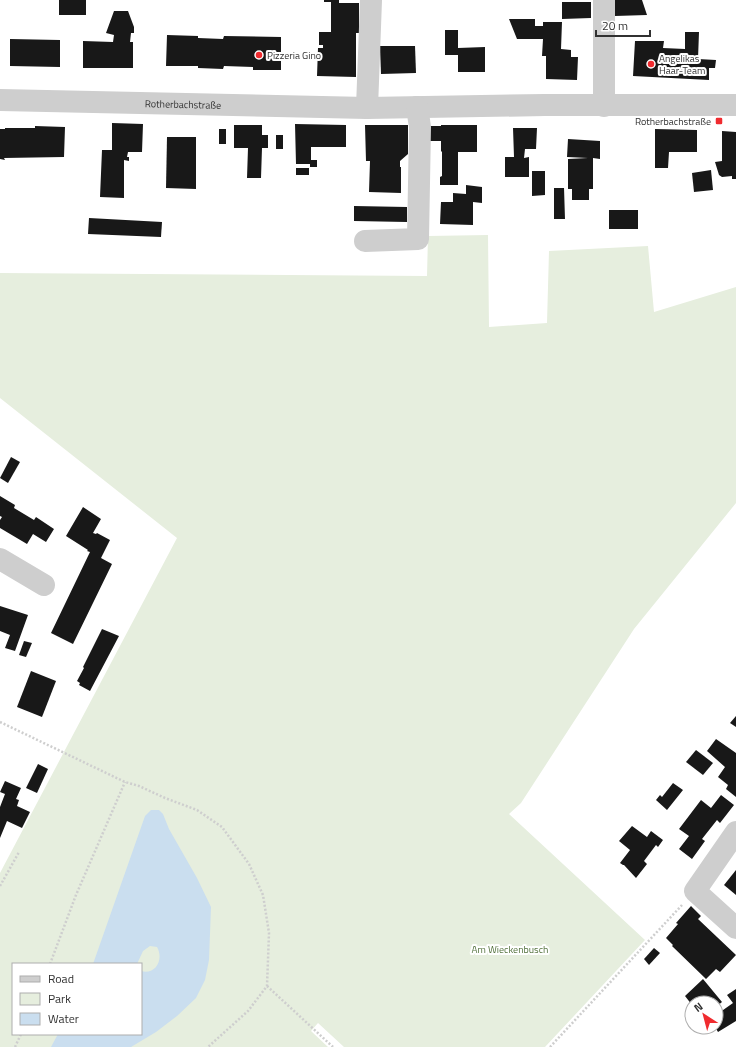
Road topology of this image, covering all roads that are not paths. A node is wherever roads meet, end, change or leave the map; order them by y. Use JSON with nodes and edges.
{"nodes":[{"id":1,"x":372,"y":0,"type":"edge"},
{"id":2,"x":604,"y":0,"type":"edge"},
{"id":3,"x":0,"y":100,"type":"edge"},
{"id":4,"x":604,"y":106,"type":"junction"},
{"id":5,"x":736,"y":106,"type":"edge"},
{"id":6,"x":417,"y":107,"type":"junction"},
{"id":7,"x":367,"y":108,"type":"junction"},
{"id":8,"x":365,"y":241,"type":"dead end"},
{"id":9,"x":0,"y":559,"type":"edge"},
{"id":10,"x":44,"y":585,"type":"dead end"},
{"id":11,"x":736,"y":832,"type":"edge"},
{"id":12,"x":736,"y":928,"type":"edge"}],
"edges":[{"from":1,"to":7,"type":"street"},
{"from":2,"to":4,"type":"street"},
{"from":3,"to":7,"type":"street","name":"Rotherbachstraße"},
{"from":4,"to":5,"type":"street","name":"Rotherbachstraße"},
{"from":4,"to":6,"type":"street","name":"Rotherbachstraße"},
{"from":6,"to":7,"type":"street","name":"Rotherbachstraße"},
{"from":6,"to":8,"type":"street"},
{"from":9,"to":10,"type":"street"},
{"from":11,"to":12,"type":"street"}]}
